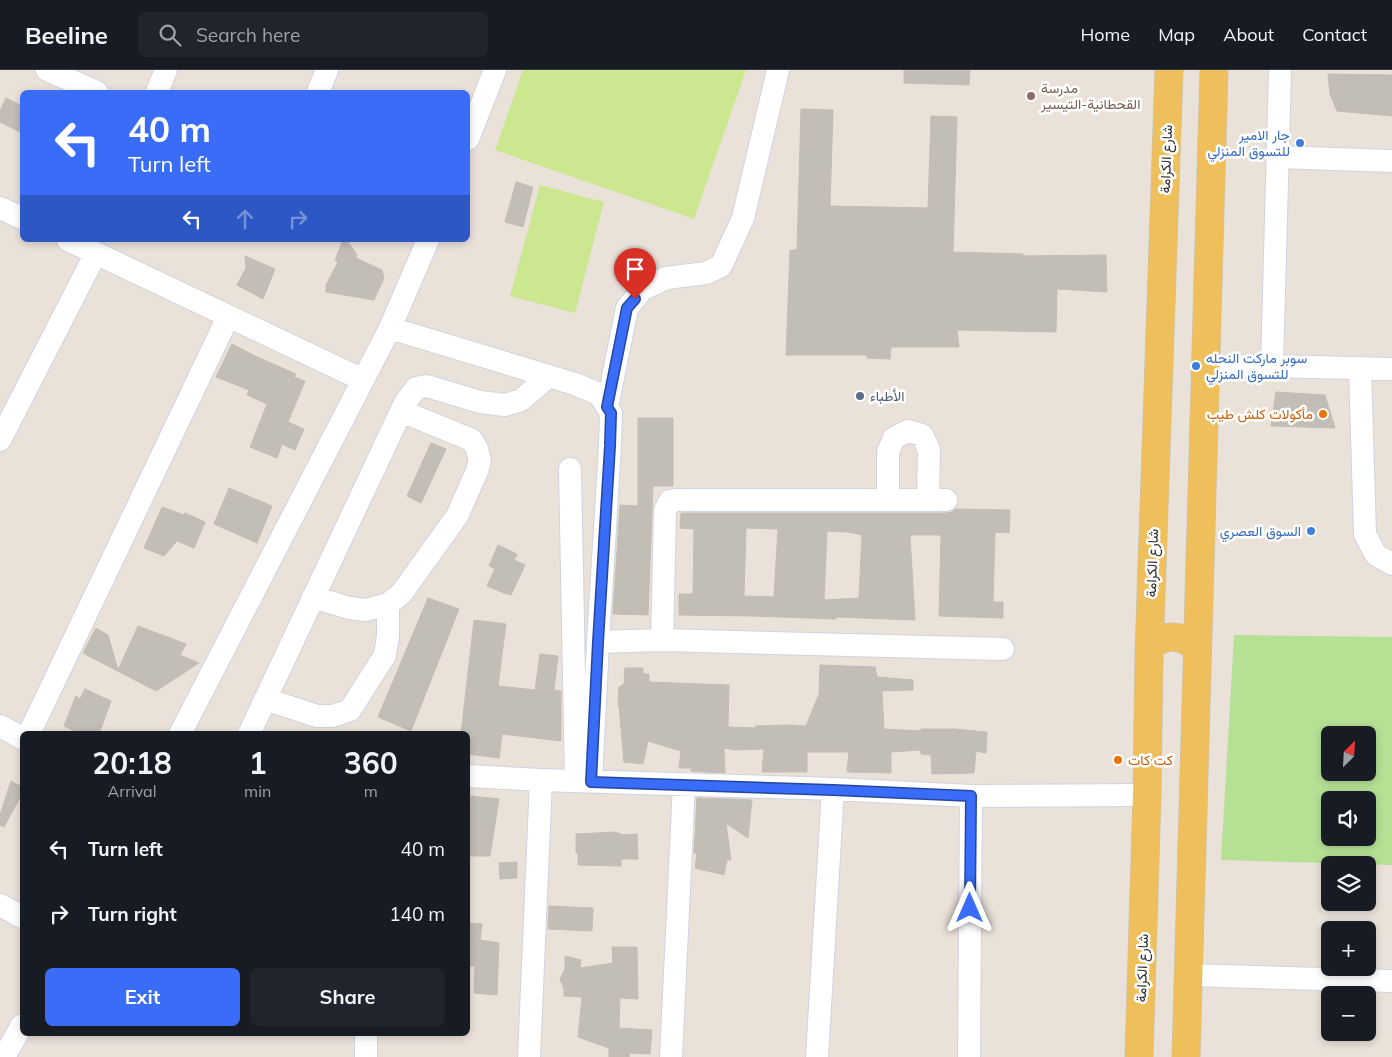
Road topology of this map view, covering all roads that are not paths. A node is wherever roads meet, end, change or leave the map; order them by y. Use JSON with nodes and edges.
{"nodes":[{"id":1,"x":47,"y":70,"type":"edge"},
{"id":2,"x":166,"y":70,"type":"edge"},
{"id":3,"x":327,"y":70,"type":"edge"},
{"id":4,"x":495,"y":70,"type":"edge"},
{"id":5,"x":778,"y":70,"type":"edge"},
{"id":6,"x":1168,"y":70,"type":"edge"},
{"id":7,"x":1214,"y":70,"type":"edge"},
{"id":8,"x":1280,"y":70,"type":"edge"},
{"id":9,"x":92,"y":90,"type":"edge"},
{"id":10,"x":158,"y":90,"type":"edge"},
{"id":11,"x":319,"y":90,"type":"edge"},
{"id":12,"x":470,"y":134,"type":"edge"},
{"id":13,"x":1278,"y":157,"type":"junction"},
{"id":14,"x":1392,"y":161,"type":"edge"},
{"id":15,"x":0,"y":208,"type":"edge"},
{"id":16,"x":20,"y":217,"type":"edge"},
{"id":17,"x":72,"y":242,"type":"edge"},
{"id":18,"x":422,"y":242,"type":"edge"},
{"id":19,"x":96,"y":253,"type":"junction"},
{"id":20,"x":228,"y":317,"type":"junction"},
{"id":21,"x":390,"y":328,"type":"junction"},
{"id":22,"x":1272,"y":366,"type":"junction"},
{"id":23,"x":1205,"y":367,"type":"junction"},
{"id":24,"x":1360,"y":368,"type":"junction"},
{"id":25,"x":1392,"y":369,"type":"edge"},
{"id":26,"x":549,"y":376,"type":"junction"},
{"id":27,"x":362,"y":380,"type":"junction"},
{"id":28,"x":607,"y":407,"type":"junction"},
{"id":29,"x":401,"y":411,"type":"junction"},
{"id":30,"x":0,"y":440,"type":"edge"},
{"id":31,"x":570,"y":469,"type":"dead end"},
{"id":32,"x":888,"y":500,"type":"junction"},
{"id":33,"x":1392,"y":564,"type":"edge"},
{"id":34,"x":313,"y":597,"type":"junction"},
{"id":35,"x":388,"y":604,"type":"junction"},
{"id":36,"x":662,"y":640,"type":"junction"},
{"id":37,"x":598,"y":642,"type":"junction"},
{"id":38,"x":1150,"y":647,"type":"junction"},
{"id":39,"x":1197,"y":648,"type":"junction"},
{"id":40,"x":1003,"y":650,"type":"dead end"},
{"id":41,"x":265,"y":699,"type":"junction"},
{"id":42,"x":0,"y":726,"type":"edge"},
{"id":43,"x":30,"y":731,"type":"edge"},
{"id":44,"x":182,"y":731,"type":"edge"},
{"id":45,"x":250,"y":731,"type":"edge"},
{"id":46,"x":20,"y":737,"type":"edge"},
{"id":47,"x":470,"y":776,"type":"edge"},
{"id":48,"x":541,"y":780,"type":"junction"},
{"id":49,"x":583,"y":782,"type":"junction"},
{"id":50,"x":684,"y":785,"type":"junction"},
{"id":51,"x":833,"y":790,"type":"junction"},
{"id":52,"x":1147,"y":795,"type":"junction"},
{"id":53,"x":971,"y":796,"type":"junction"},
{"id":54,"x":0,"y":905,"type":"edge"},
{"id":55,"x":20,"y":916,"type":"edge"},
{"id":56,"x":1188,"y":975,"type":"junction"},
{"id":57,"x":1392,"y":981,"type":"edge"},
{"id":58,"x":20,"y":1028,"type":"edge"},
{"id":59,"x":366,"y":1036,"type":"edge"},
{"id":60,"x":4,"y":1057,"type":"edge"},
{"id":61,"x":366,"y":1057,"type":"edge"},
{"id":62,"x":529,"y":1057,"type":"edge"},
{"id":63,"x":671,"y":1057,"type":"edge"},
{"id":64,"x":817,"y":1057,"type":"edge"},
{"id":65,"x":969,"y":1057,"type":"edge"},
{"id":66,"x":1140,"y":1057,"type":"edge"},
{"id":67,"x":1186,"y":1057,"type":"edge"}],
"edges":[{"from":1,"to":9,"type":"street"},
{"from":2,"to":10,"type":"street"},
{"from":3,"to":11,"type":"street"},
{"from":4,"to":12,"type":"street"},
{"from":5,"to":28,"type":"street"},
{"from":6,"to":38,"type":"main road","name":"شارع الكرامة"},
{"from":7,"to":23,"type":"main road"},
{"from":8,"to":13,"type":"street"},
{"from":13,"to":14,"type":"street"},
{"from":13,"to":22,"type":"street"},
{"from":15,"to":16,"type":"street"},
{"from":17,"to":19,"type":"street"},
{"from":18,"to":21,"type":"street"},
{"from":19,"to":20,"type":"street"},
{"from":19,"to":30,"type":"street"},
{"from":20,"to":27,"type":"street"},
{"from":20,"to":43,"type":"street"},
{"from":21,"to":26,"type":"street"},
{"from":21,"to":27,"type":"street"},
{"from":22,"to":23,"type":"street"},
{"from":22,"to":24,"type":"street"},
{"from":23,"to":39,"type":"main road"},
{"from":24,"to":25,"type":"street"},
{"from":24,"to":33,"type":"street"},
{"from":26,"to":28,"type":"street"},
{"from":26,"to":29,"type":"street"},
{"from":27,"to":44,"type":"street"},
{"from":28,"to":37,"type":"street"},
{"from":29,"to":34,"type":"street"},
{"from":29,"to":35,"type":"street"},
{"from":31,"to":49,"type":"street"},
{"from":32,"to":32,"type":"street"},
{"from":32,"to":36,"type":"street"},
{"from":34,"to":35,"type":"street"},
{"from":34,"to":41,"type":"street"},
{"from":35,"to":41,"type":"street"},
{"from":36,"to":37,"type":"street"},
{"from":36,"to":40,"type":"street"},
{"from":37,"to":49,"type":"street"},
{"from":38,"to":39,"type":"main road"},
{"from":38,"to":52,"type":"main road","name":"شارع الكرامة"},
{"from":39,"to":56,"type":"main road"},
{"from":41,"to":45,"type":"street"},
{"from":42,"to":46,"type":"street"},
{"from":47,"to":48,"type":"street"},
{"from":48,"to":49,"type":"street"},
{"from":48,"to":62,"type":"street"},
{"from":49,"to":50,"type":"street"},
{"from":50,"to":51,"type":"street"},
{"from":50,"to":63,"type":"street"},
{"from":51,"to":53,"type":"street"},
{"from":51,"to":64,"type":"street"},
{"from":52,"to":53,"type":"street"},
{"from":52,"to":66,"type":"main road","name":"شارع الكرامة"},
{"from":53,"to":65,"type":"street"},
{"from":54,"to":55,"type":"street"},
{"from":56,"to":57,"type":"street"},
{"from":56,"to":67,"type":"main road"},
{"from":58,"to":60,"type":"street"},
{"from":59,"to":61,"type":"street"}]}
